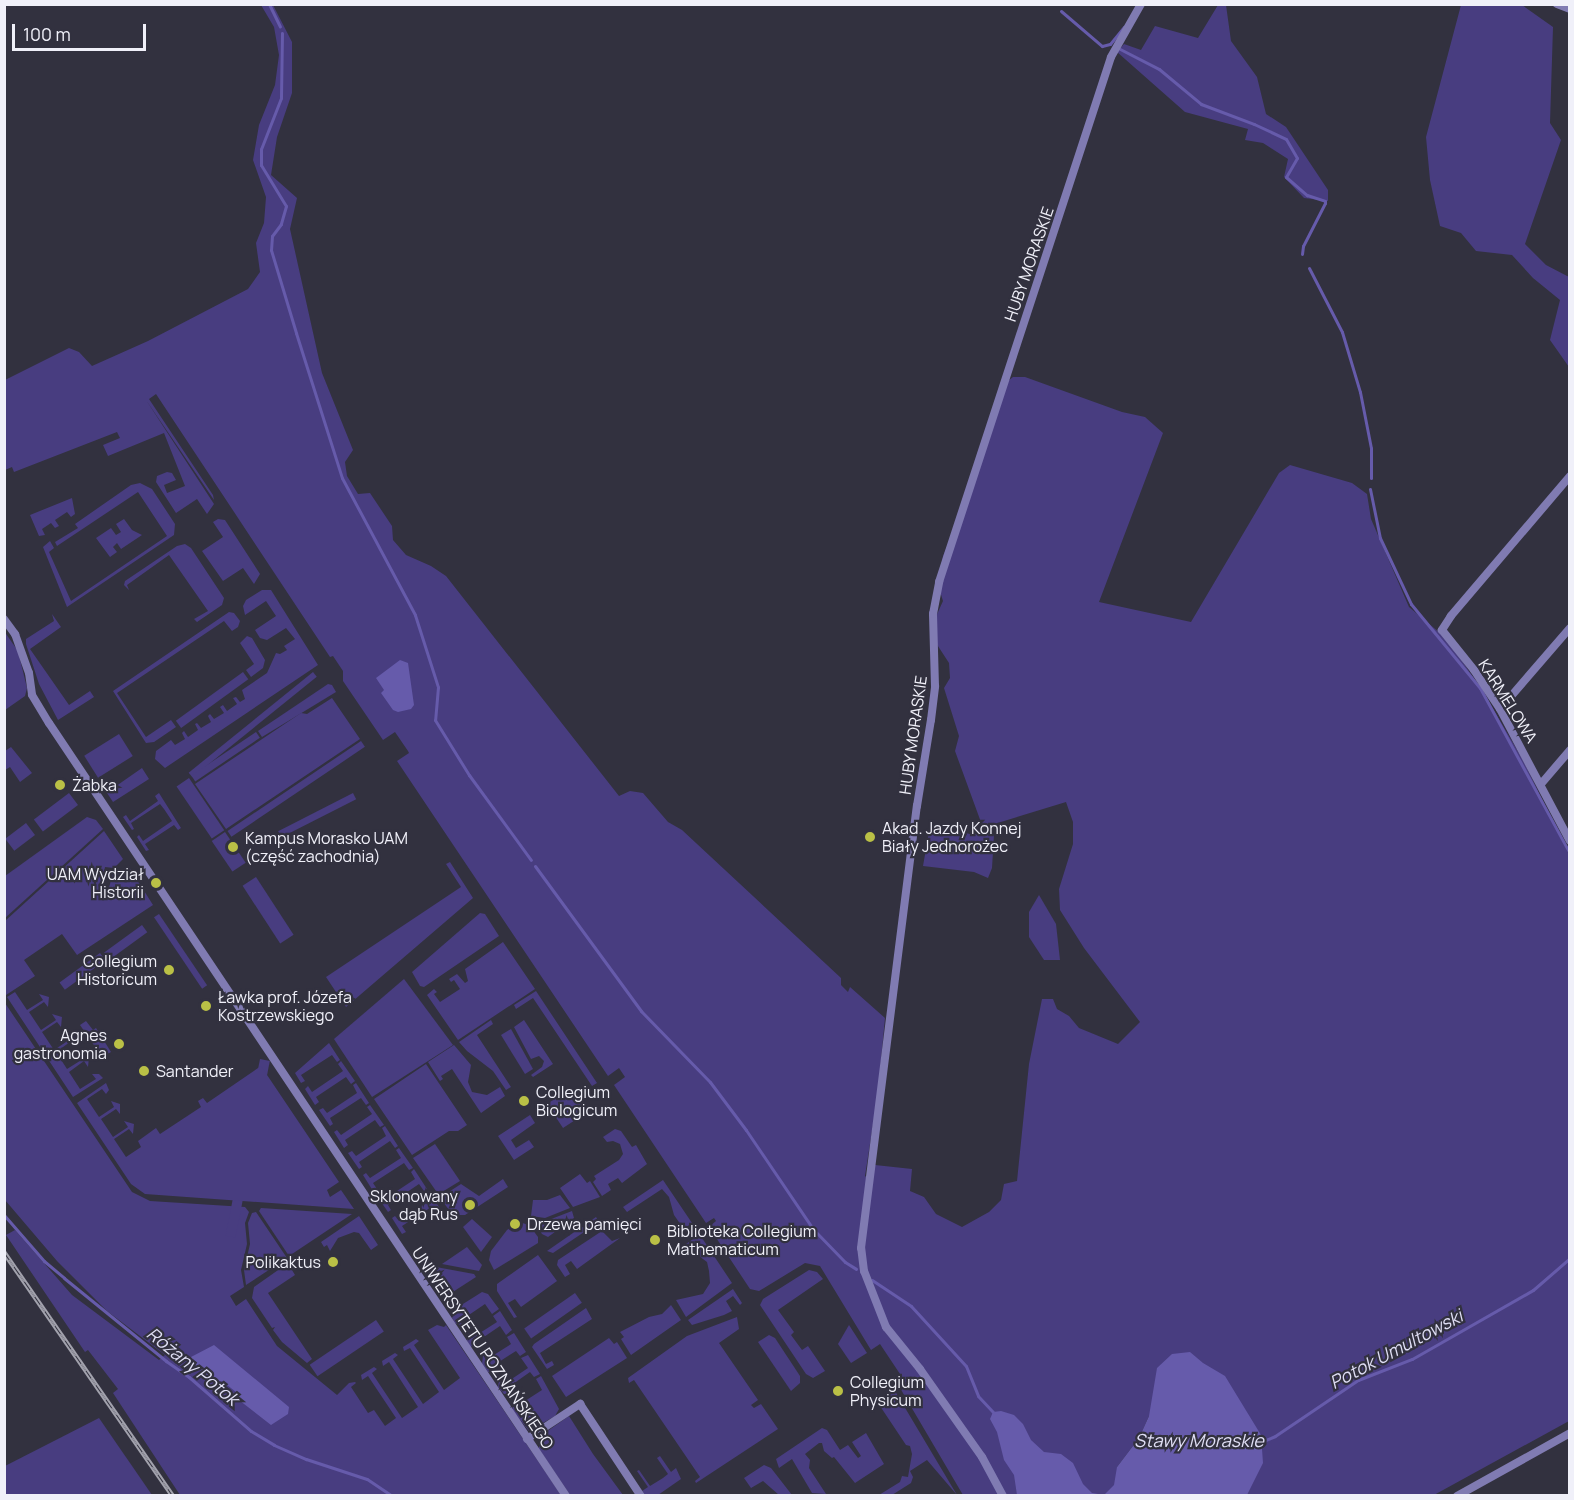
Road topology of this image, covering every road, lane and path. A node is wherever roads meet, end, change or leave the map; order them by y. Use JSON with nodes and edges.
{"nodes":[{"id":1,"x":1141,"y":4,"type":"edge"},
{"id":2,"x":1557,"y":4,"type":"edge"},
{"id":3,"x":1569,"y":9,"type":"edge"},
{"id":4,"x":1569,"y":476,"type":"edge"},
{"id":5,"x":4,"y":619,"type":"edge"},
{"id":6,"x":1569,"y":628,"type":"edge"},
{"id":7,"x":1500,"y":709,"type":"junction"},
{"id":8,"x":1569,"y":750,"type":"edge"},
{"id":9,"x":1540,"y":784,"type":"junction"},
{"id":10,"x":1569,"y":840,"type":"edge"},
{"id":11,"x":1569,"y":1433,"type":"edge"},
{"id":12,"x":527,"y":1439,"type":"junction"},
{"id":13,"x":566,"y":1496,"type":"edge"},
{"id":14,"x":641,"y":1496,"type":"edge"},
{"id":15,"x":1003,"y":1496,"type":"edge"},
{"id":16,"x":1457,"y":1496,"type":"edge"}],
"edges":[{"from":1,"to":15,"type":"street","name":"HUBY MORASKIE"},
{"from":2,"to":3,"type":"street"},
{"from":4,"to":7,"type":"street","name":"KARMELOWA"},
{"from":5,"to":12,"type":"street","name":"UNIWERSYTETU POZNAŃSKIEGO"},
{"from":6,"to":7,"type":"street"},
{"from":7,"to":9,"type":"street","name":"KARMELOWA"},
{"from":8,"to":9,"type":"street"},
{"from":9,"to":10,"type":"street","name":"KARMELOWA"},
{"from":11,"to":16,"type":"street"},
{"from":12,"to":13,"type":"street","name":"UNIWERSYTETU POZNAŃSKIEGO"},
{"from":12,"to":14,"type":"street"}]}
